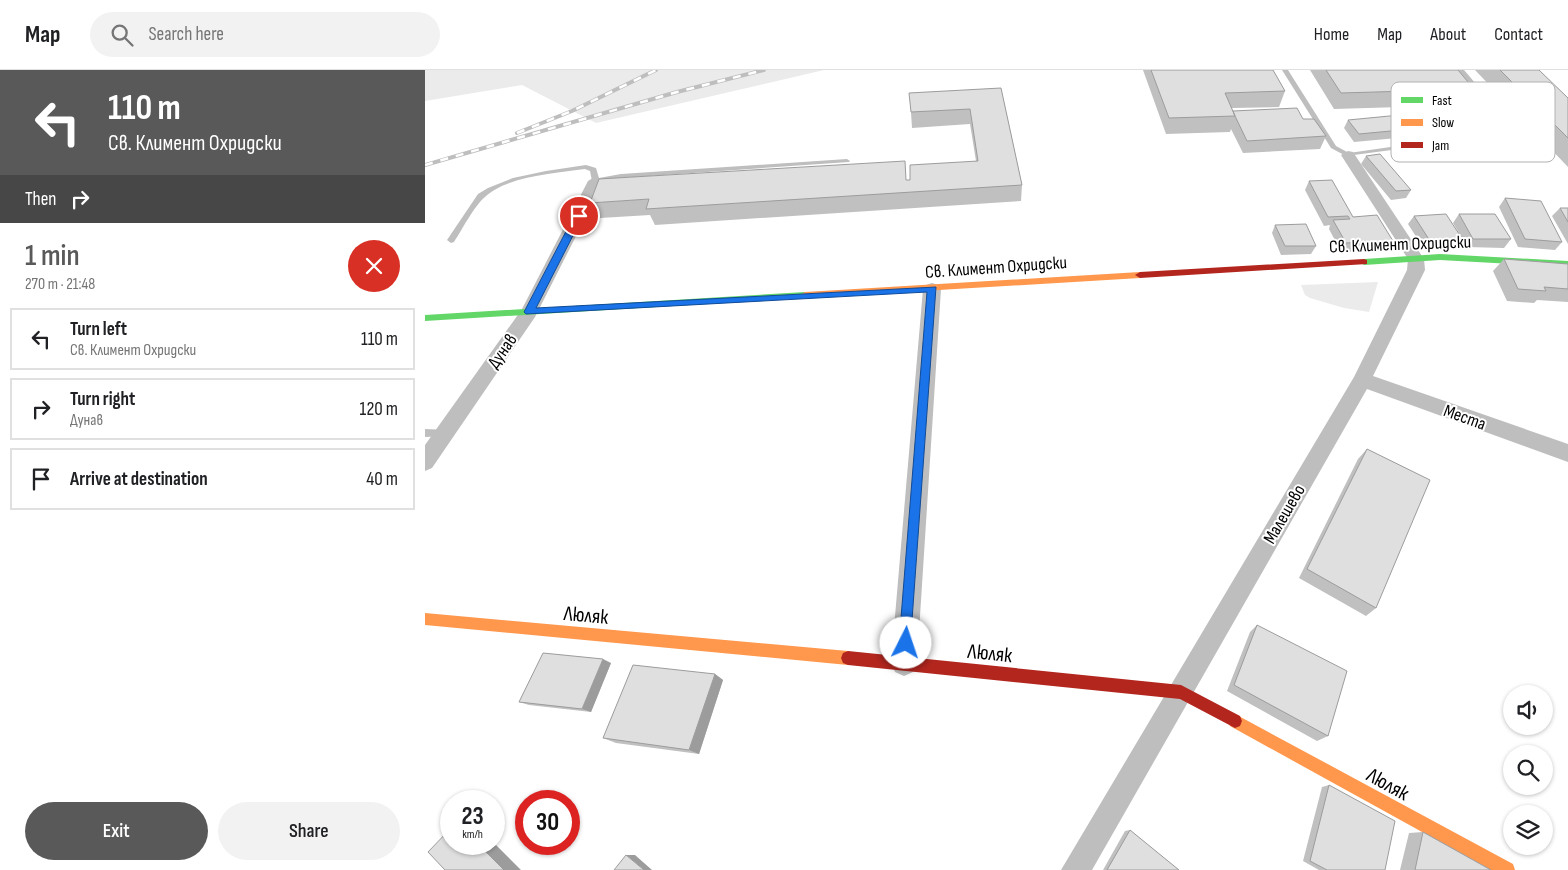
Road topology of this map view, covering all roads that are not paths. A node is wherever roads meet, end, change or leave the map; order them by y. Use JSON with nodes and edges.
{"nodes":[{"id":1,"x":1285,"y":70,"type":"edge"},
{"id":2,"x":1461,"y":70,"type":"edge"},
{"id":3,"x":1472,"y":82,"type":"edge"},
{"id":4,"x":1303,"y":115,"type":"edge"},
{"id":5,"x":1312,"y":115,"type":"junction"},
{"id":6,"x":1391,"y":149,"type":"edge"},
{"id":7,"x":1348,"y":155,"type":"junction"},
{"id":8,"x":847,"y":161,"type":"dead end"},
{"id":9,"x":596,"y":181,"type":"junction"},
{"id":10,"x":451,"y":240,"type":"dead end"},
{"id":11,"x":1416,"y":259,"type":"junction"},
{"id":12,"x":1568,"y":264,"type":"edge"},
{"id":13,"x":932,"y":289,"type":"junction"},
{"id":14,"x":529,"y":312,"type":"junction"},
{"id":15,"x":425,"y":318,"type":"edge"},
{"id":16,"x":1362,"y":380,"type":"junction"},
{"id":17,"x":425,"y":433,"type":"edge"},
{"id":18,"x":445,"y":433,"type":"junction"},
{"id":19,"x":1568,"y":453,"type":"edge"},
{"id":20,"x":425,"y":462,"type":"edge"},
{"id":21,"x":425,"y":619,"type":"edge"},
{"id":22,"x":904,"y":663,"type":"junction"},
{"id":23,"x":1181,"y":692,"type":"junction"},
{"id":24,"x":1077,"y":870,"type":"edge"},
{"id":25,"x":1507,"y":870,"type":"edge"}],
"edges":[{"from":1,"to":5,"type":"lane"},
{"from":2,"to":3,"type":"lane"},
{"from":4,"to":5,"type":"lane"},
{"from":5,"to":7,"type":"lane"},
{"from":6,"to":7,"type":"lane"},
{"from":7,"to":11,"type":"street"},
{"from":8,"to":9,"type":"lane"},
{"from":9,"to":10,"type":"lane"},
{"from":9,"to":14,"type":"street","name":"Дунав"},
{"from":11,"to":12,"type":"street","name":"Св. Климент Охридски"},
{"from":11,"to":13,"type":"street","name":"Св. Климент Охридски"},
{"from":11,"to":16,"type":"street","name":"Малешево"},
{"from":13,"to":14,"type":"street","name":"Св. Климент Охридски"},
{"from":13,"to":22,"type":"street"},
{"from":14,"to":15,"type":"street","name":"Св. Климент Охридски"},
{"from":14,"to":18,"type":"street","name":"Дунав"},
{"from":16,"to":19,"type":"street","name":"Места"},
{"from":16,"to":23,"type":"street","name":"Малешево"},
{"from":17,"to":18,"type":"lane"},
{"from":18,"to":20,"type":"street","name":"Дунав"},
{"from":21,"to":22,"type":"street","name":"Люляк"},
{"from":22,"to":23,"type":"street","name":"Люляк"},
{"from":23,"to":24,"type":"street","name":"Малешево"},
{"from":23,"to":25,"type":"street","name":"Люляк"}]}
